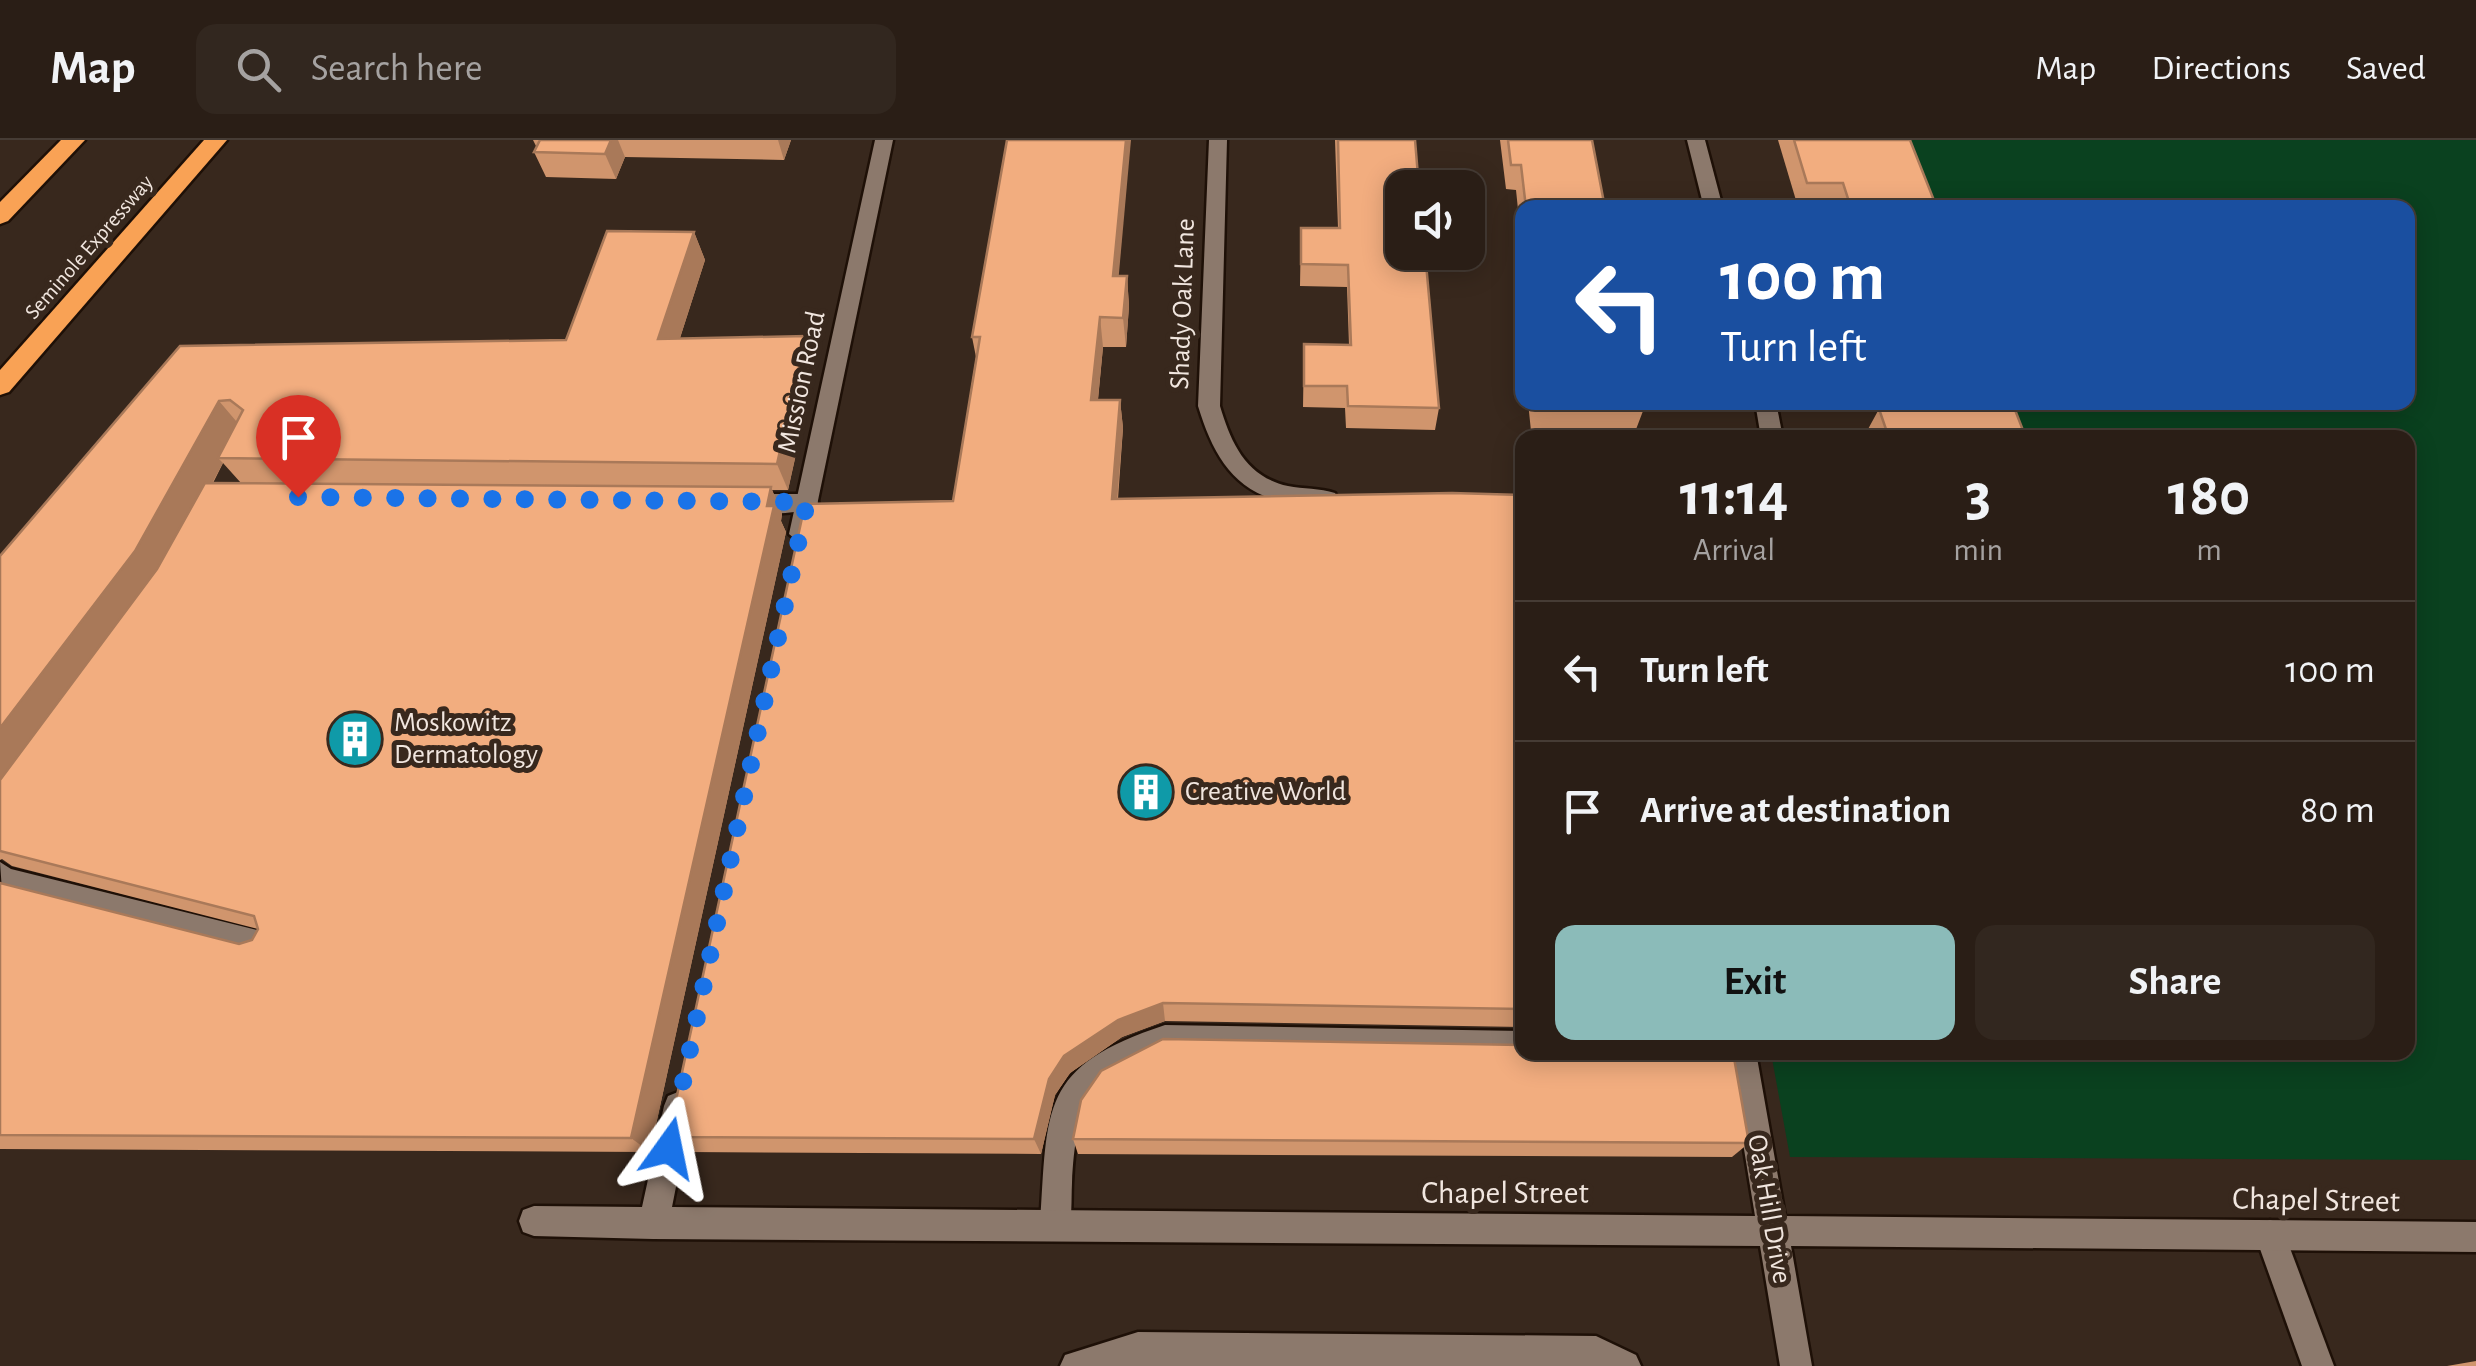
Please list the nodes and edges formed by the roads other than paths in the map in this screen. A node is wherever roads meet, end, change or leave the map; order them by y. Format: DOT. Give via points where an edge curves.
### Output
graph roads {
  1 [pos="74,140"];
  2 [pos="216,140"];
  3 [pos="884,140"];
  4 [pos="1218,140"];
  5 [pos="1696,140"];
  6 [pos="1712,200"];
  7 [pos="0,216"];
  8 [pos="0,386"];
  9 [pos="1343,499"];
  10 [pos="729,501"];
  11 [pos="807,502"];
  12 [pos="794,560"];
  13 [pos="0,874"];
  14 [pos="269,946"];
  15 [pos="1515,1044"];
  16 [pos="1743,1060"];
  17 [pos="682,1087"];
  18 [pos="534,1222"];
  19 [pos="653,1224"];
  20 [pos="1056,1226"];
  21 [pos="1772,1229"];
  22 [pos="2270,1235"];
  23 [pos="2476,1238"];
  24 [pos="1076,1366"];
  25 [pos="1625,1366"];
  26 [pos="1796,1366"];
  27 [pos="2318,1366"];
  1 -- 7 [label="highway"];
  2 -- 8 [label="highway, Seminole Expressway"];
  3 -- 11 [label="street, Mission Road"];
  4 -- 9 [label="street, Shady Oak Lane" via="1209,406 1219,446 1248,482 1303,498"];
  5 -- 6 [label="street"];
  10 -- 11 [label="street"];
  11 -- 12 [label="street, Mission Road"];
  13 -- 14 [label="street"];
  15 -- 20 [label="street" via="1165,1038 1128,1048 1089,1072 1064,1108"];
  16 -- 21 [label="street, Oak Hill Drive"];
  17 -- 19 [label="street"];
  18 -- 19 [label="street, Chapel Street"];
  19 -- 20 [label="street, Chapel Street"];
  20 -- 21 [label="street, Chapel Street"];
  21 -- 22 [label="street, Chapel Street"];
  21 -- 26 [label="street, Oak Hill Drive"];
  22 -- 23 [label="street, Chapel Street"];
  22 -- 27 [label="street"];
  24 -- 25 [label="street" via="1157,1348 1596,1352"];
}
